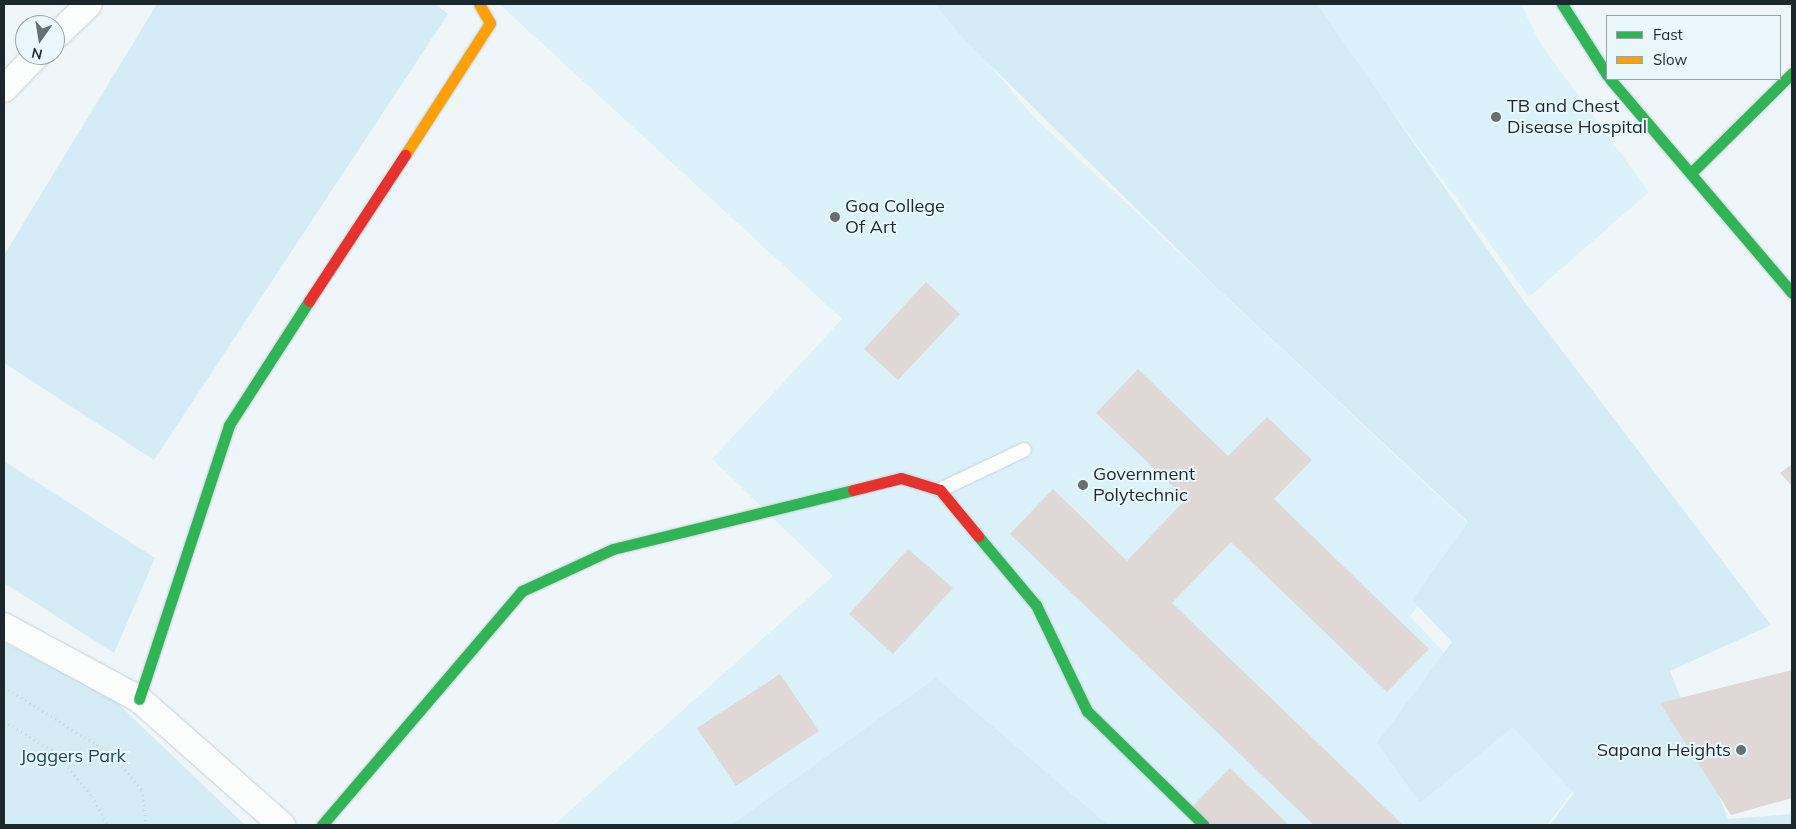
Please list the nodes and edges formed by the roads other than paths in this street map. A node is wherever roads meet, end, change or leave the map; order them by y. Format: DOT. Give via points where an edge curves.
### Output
graph roads {
  1 [pos="89,4"];
  2 [pos="479,4"];
  3 [pos="1562,4"];
  4 [pos="65,27"];
  5 [pos="28,65"];
  6 [pos="1606,73"];
  7 [pos="1792,73"];
  8 [pos="1611,80"];
  9 [pos="4,89"];
  10 [pos="1692,172"];
  11 [pos="1792,293"];
  12 [pos="1024,450"];
  13 [pos="940,490"];
  14 [pos="4,626"];
  15 [pos="139,699"];
  16 [pos="282,825"];
  17 [pos="322,825"];
  18 [pos="1204,825"];
  1 -- 4 [label="street"];
  2 -- 15 [label="street" via="490,23 229,425"];
  3 -- 6 [label="street"];
  5 -- 9 [label="street"];
  7 -- 10 [label="street"];
  8 -- 10 [label="street"];
  10 -- 11 [label="street"];
  12 -- 13 [label="lane"];
  13 -- 17 [label="street" via="901,478 613,549 522,591"];
  13 -- 18 [label="street" via="1036,605 1087,711"];
  14 -- 15 [label="street"];
  15 -- 16 [label="street"];
}
